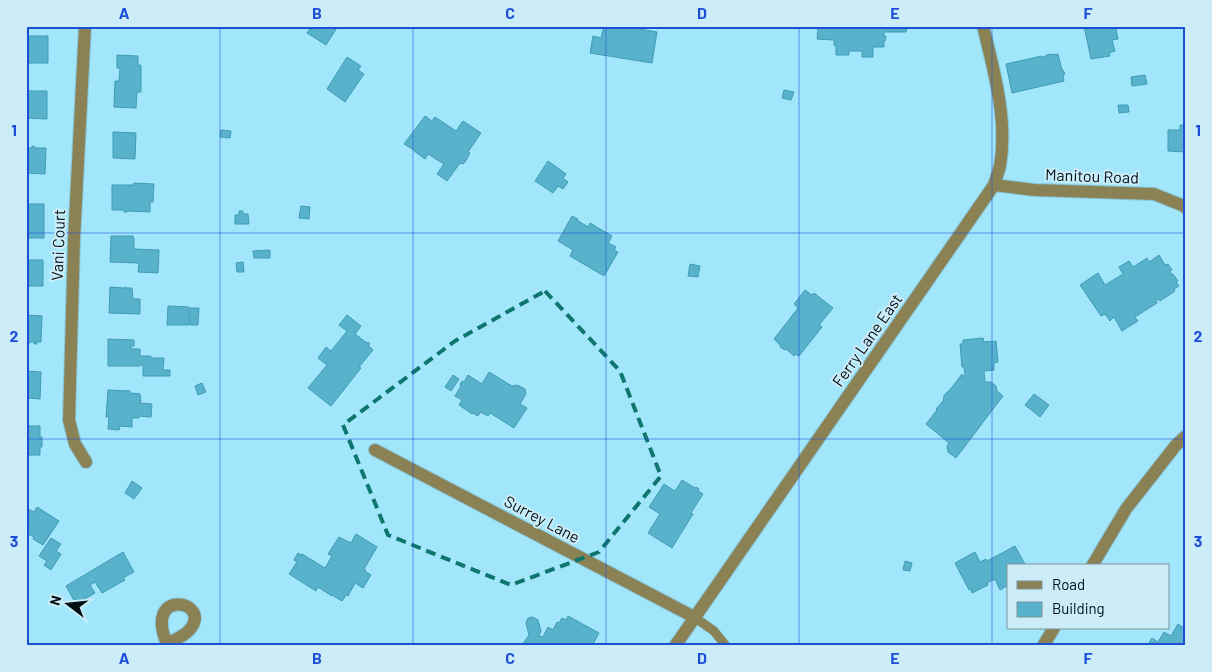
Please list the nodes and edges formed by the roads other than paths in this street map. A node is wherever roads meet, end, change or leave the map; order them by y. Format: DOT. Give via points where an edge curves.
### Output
graph roads {
  1 [pos="85,26"];
  2 [pos="983,26"];
  3 [pos="994,185"];
  4 [pos="1186,208"];
  5 [pos="1186,436"];
  6 [pos="375,450"];
  7 [pos="86,462"];
  8 [pos="1093,564"];
  9 [pos="694,617"];
  10 [pos="1053,630"];
  11 [pos="675,646"];
  12 [pos="726,646"];
  13 [pos="1043,646"];
  1 -- 7 [label="street, Vani Court" via="69,420 75,444"];
  2 -- 3 [label="street, Ferry Lane East" via="1001,120 1002,150"];
  3 -- 4 [label="street, Manitou Road" via="1035,190 1154,194"];
  3 -- 9 [label="street, Ferry Lane East"];
  5 -- 8 [label="street" via="1126,509"];
  6 -- 9 [label="street, Surrey Lane"];
  9 -- 11 [label="street, Ferry Lane East"];
  9 -- 12 [label="lane"];
  10 -- 13 [label="street"];
}
